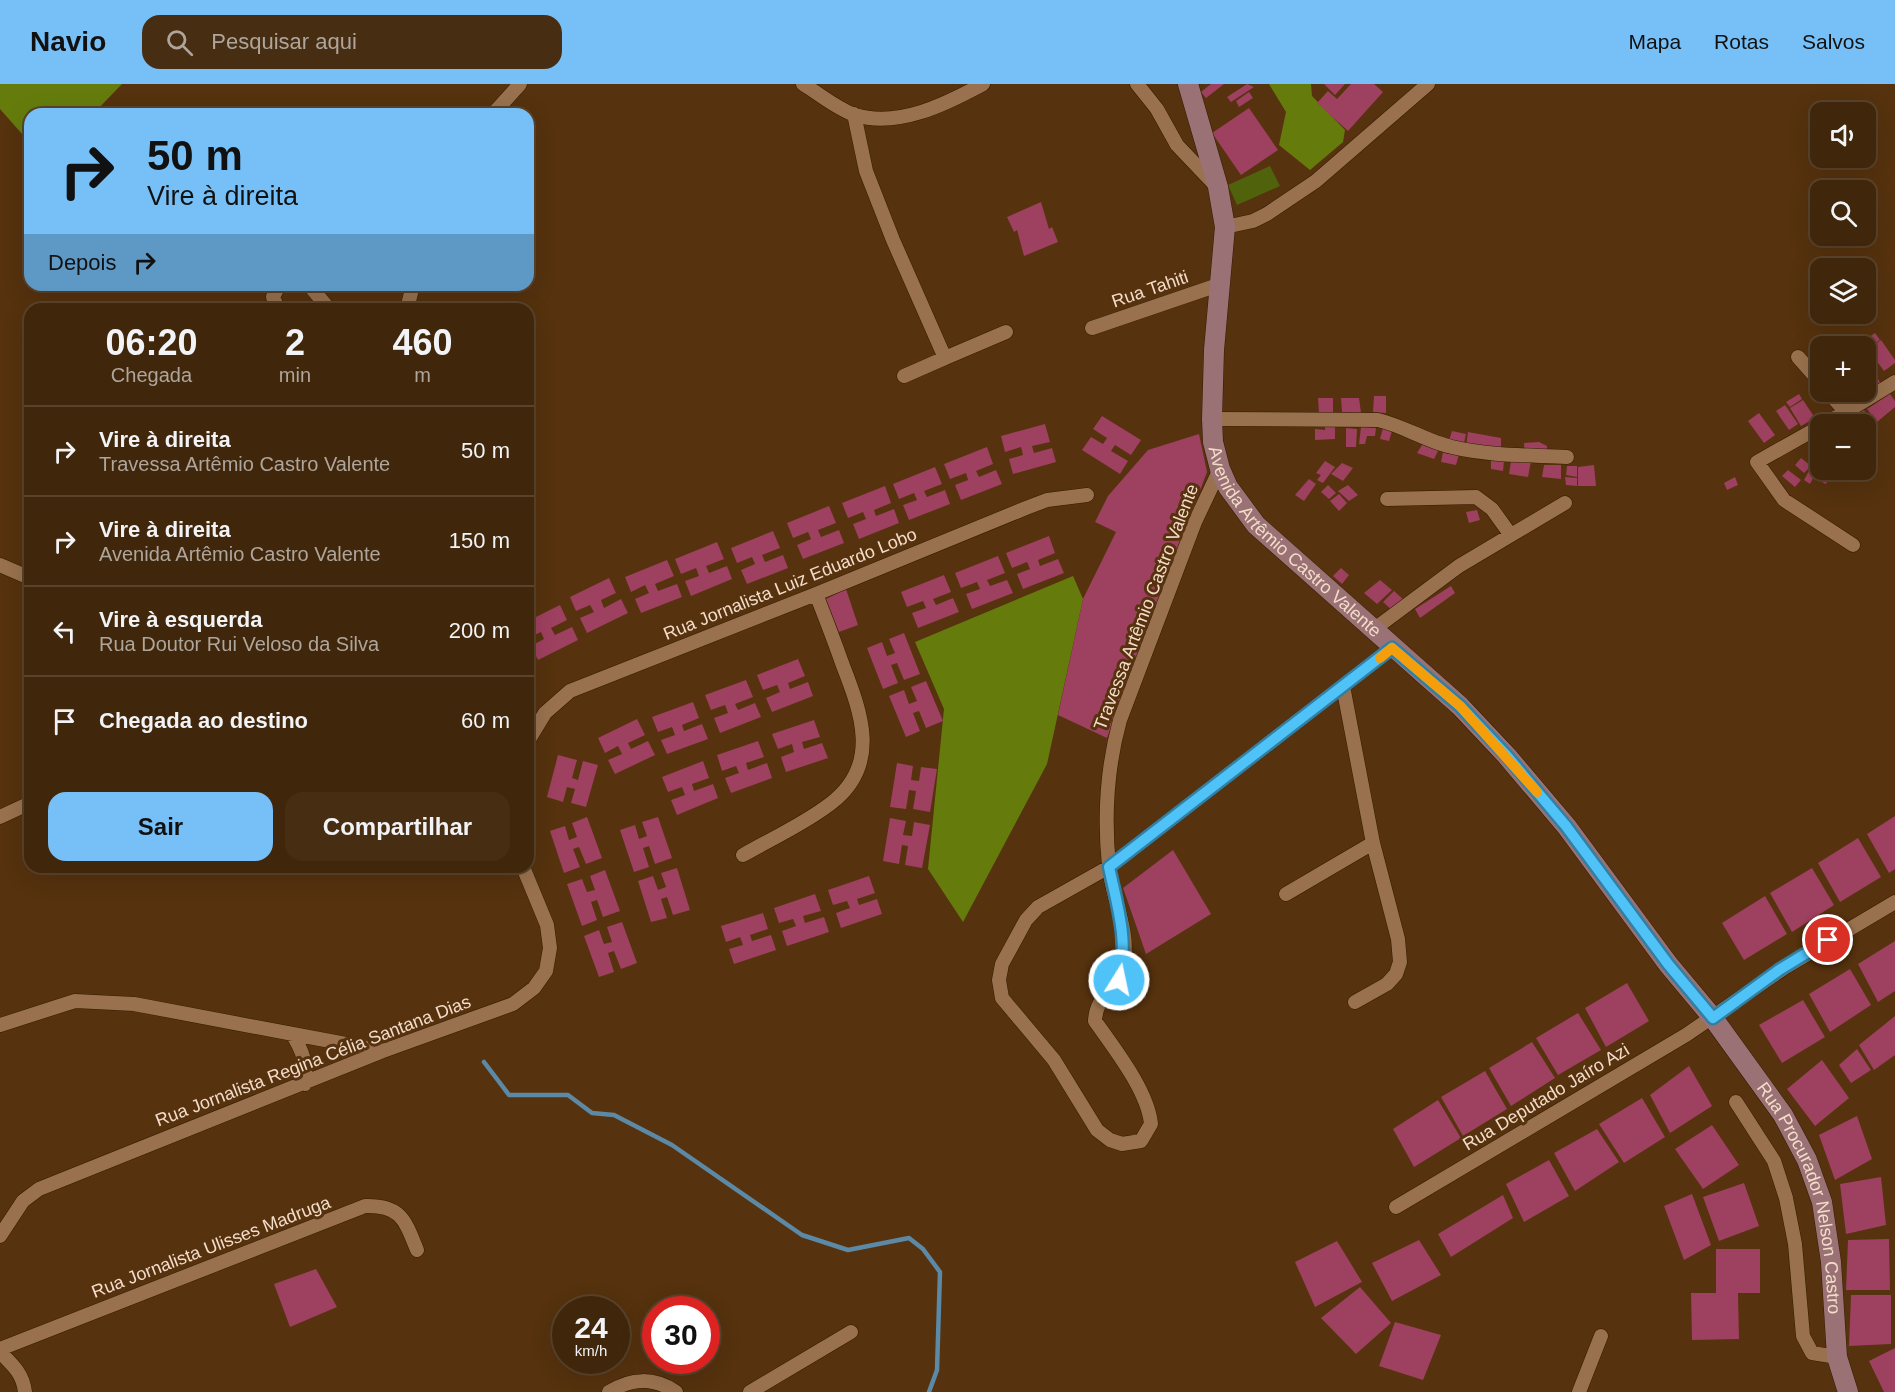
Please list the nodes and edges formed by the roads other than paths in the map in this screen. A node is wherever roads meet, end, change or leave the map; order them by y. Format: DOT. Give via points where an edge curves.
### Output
graph roads {
  1 [pos="520,84"];
  2 [pos="802,84"];
  3 [pos="983,84"];
  4 [pos="1137,84"];
  5 [pos="1188,84"];
  6 [pos="1428,84"];
  7 [pos="498,108"];
  8 [pos="854,114"];
  9 [pos="1218,188"];
  10 [pos="1225,227"];
  11 [pos="1221,284"];
  12 [pos="314,291"];
  13 [pos="324,303"];
  14 [pos="1092,328"];
  15 [pos="1006,332"];
  16 [pos="1798,357"];
  17 [pos="945,358"];
  18 [pos="1810,371"];
  19 [pos="904,376"];
  20 [pos="1895,382"];
  21 [pos="1837,402"];
  22 [pos="1846,412"];
  23 [pos="1842,414"];
  24 [pos="1212,419"];
  25 [pos="1810,432"];
  26 [pos="1567,458"];
  27 [pos="1220,469"];
  28 [pos="1087,495"];
  29 [pos="1387,499"];
  30 [pos="1565,503"];
  31 [pos="1510,534"];
  32 [pos="1852,544"];
  33 [pos="0,565"];
  34 [pos="24,575"];
  35 [pos="816,594"];
  36 [pos="1373,630"];
  37 [pos="1392,648"];
  38 [pos="1343,686"];
  39 [pos="534,731"];
  40 [pos="24,806"];
  41 [pos="0,817"];
  42 [pos="1373,843"];
  43 [pos="743,855"];
  44 [pos="1109,867"];
  45 [pos="526,873"];
  46 [pos="1286,894"];
  47 [pos="1895,902"];
  48 [pos="1355,1002"];
  49 [pos="1713,1018"];
  50 [pos="0,1025"];
  51 [pos="292,1034"];
  52 [pos="383,1051"];
  53 [pos="305,1084"];
  54 [pos="1736,1102"];
  55 [pos="1396,1207"];
  56 [pos="0,1236"];
  57 [pos="417,1250"];
  58 [pos="851,1332"];
  59 [pos="1601,1336"];
  60 [pos="0,1350"];
  61 [pos="1837,1357"];
  62 [pos="25,1392"];
  63 [pos="609,1392"];
  64 [pos="676,1392"];
  65 [pos="750,1392"];
  66 [pos="1579,1392"];
  67 [pos="1848,1392"];
  1 -- 7 [label="street"];
  2 -- 8 [label="street"];
  3 -- 8 [label="street" via="938,107 911,115"];
  4 -- 9 [label="street" via="1157,109 1177,145"];
  5 -- 9 [label="main road, Avenida Artêmio Castro Valente"];
  6 -- 10 [label="street" via="1316,181 1267,214"];
  8 -- 17 [label="street" via="866,171"];
  9 -- 10 [label="main road, Avenida Artêmio Castro Valente"];
  10 -- 11 [label="main road, Avenida Artêmio Castro Valente"];
  11 -- 14 [label="street, Rua Tahiti"];
  11 -- 24 [label="main road, Avenida Artêmio Castro Valente"];
  12 -- 13 [label="street"];
  15 -- 17 [label="street"];
  16 -- 18 [label="street"];
  17 -- 19 [label="street"];
  20 -- 22 [label="street"];
  21 -- 22 [label="street"];
  22 -- 23 [label="street"];
  24 -- 26 [label="street" via="1378,420 1398,424 1449,447"];
  24 -- 27 [label="main road, Avenida Artêmio Castro Valente"];
  25 -- 32 [label="street" via="1757,462 1784,500"];
  27 -- 36 [label="main road, Avenida Artêmio Castro Valente" via="1237,501 1256,525"];
  27 -- 44 [label="street, Travessa Artêmio Castro Valente" via="1195,522 1120,720 1108,774"];
  28 -- 35 [label="street, Rua Jornalista Luiz Eduardo Lobo" via="1047,500"];
  29 -- 31 [label="street" via="1476,497 1492,509"];
  30 -- 31 [label="street"];
  31 -- 36 [label="street" via="1459,566"];
  33 -- 34 [label="street"];
  35 -- 39 [label="street, Rua Jornalista Luiz Eduardo Lobo" via="570,691 545,713"];
  35 -- 43 [label="street" via="861,712 863,748 859,767 848,788 830,804"];
  36 -- 37 [label="main road, Avenida Artêmio Castro Valente"];
  37 -- 38 [label="street, Travessa Artêmio Castro Valente"];
  37 -- 49 [label="main road, Avenida Artêmio Castro Valente" via="1460,706 1507,756 1566,826"];
  38 -- 42 [label="street"];
  38 -- 44 [label="street, Travessa Artêmio Castro Valente"];
  40 -- 41 [label="street"];
  42 -- 46 [label="street"];
  42 -- 48 [label="street" via="1398,939 1400,962 1387,984"];
  44 -- 44 [label="street, Travessa Artêmio Castro Valente" via="1124,937 1124,961 1119,980 1099,1001 1095,1021 1130,1074 1150,1118 1148,1132 1141,1142 1130,1145 1110,1140 1097,1130 1054,1060 1002,998 999,980 1002,964 1026,920 1038,907"];
  45 -- 52 [label="street, Rua Jornalista Regina Célia Santana Dias" via="547,925 550,948 546,971 534,988 513,1004"];
  47 -- 49 [label="street, Rua Deputado Jaíro Azi" via="1779,970"];
  49 -- 55 [label="street, Rua Deputado Jaíro Azi"];
  49 -- 61 [label="main road, Rua Procurador Nelson Castro" via="1783,1114 1807,1160 1822,1202 1831,1262"];
  50 -- 51 [label="street" via="75,1001 101,1001"];
  51 -- 52 [label="street"];
  51 -- 53 [label="street" via="302,1049"];
  52 -- 53 [label="street, Rua Jornalista Regina Célia Santana Dias"];
  53 -- 56 [label="street, Rua Jornalista Regina Célia Santana Dias" via="39,1189 23,1202"];
  54 -- 61 [label="street" via="1774,1161 1786,1198 1795,1244 1803,1336 1812,1353"];
  57 -- 60 [label="street, Rua Jornalista Ulisses Madruga" via="406,1222 394,1210 383,1205 365,1206"];
  58 -- 65 [label="street"];
  59 -- 66 [label="street"];
  60 -- 62 [label="street" via="24,1380"];
  61 -- 67 [label="main road, Rua Procurador Nelson Castro"];
  63 -- 64 [label="street" via="635,1380 649,1380"];
}
